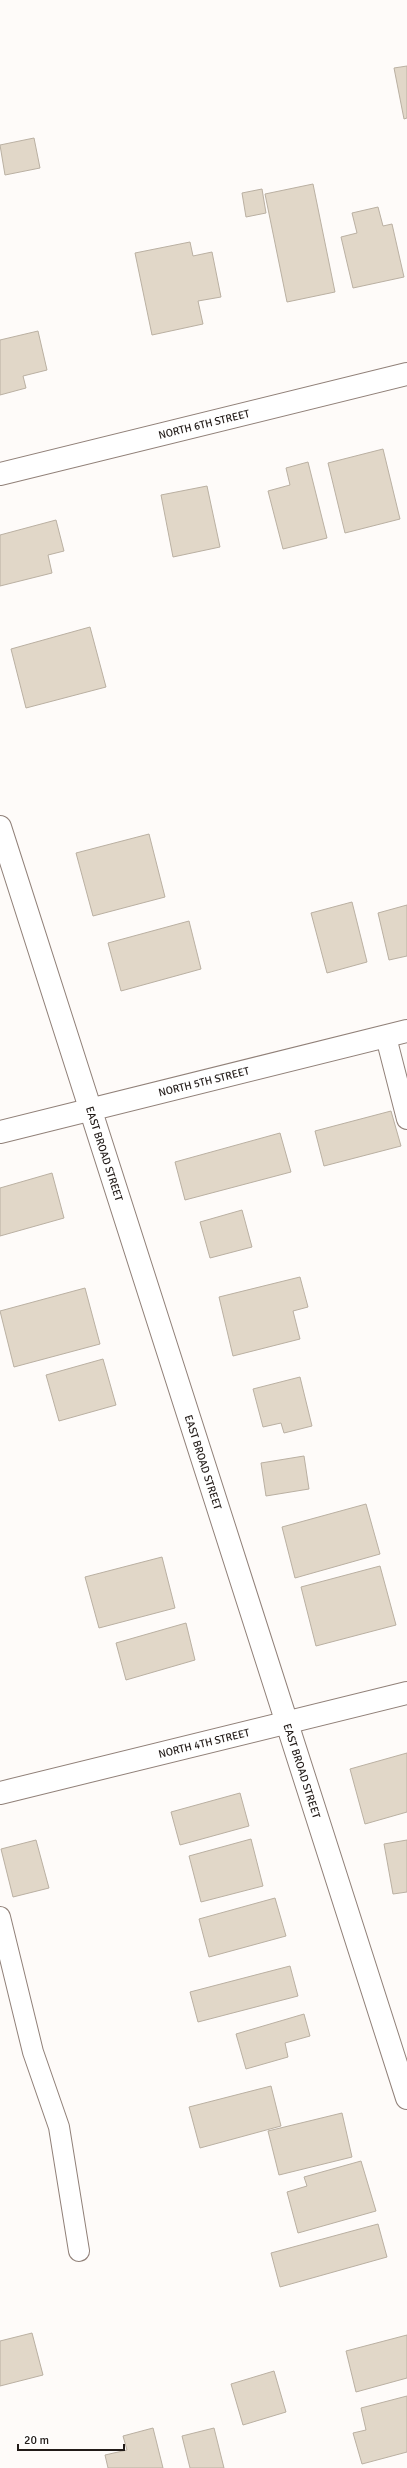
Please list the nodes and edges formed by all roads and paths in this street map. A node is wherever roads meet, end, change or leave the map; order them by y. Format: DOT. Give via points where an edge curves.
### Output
graph roads {
  1 [pos="407,374"];
  2 [pos="0,474"];
  3 [pos="0,827"];
  4 [pos="407,1031"];
  5 [pos="386,1036"];
  6 [pos="90,1109"];
  7 [pos="407,1119"];
  8 [pos="0,1132"];
  9 [pos="407,1693"];
  10 [pos="285,1723"];
  11 [pos="0,1793"];
  12 [pos="0,1917"];
  13 [pos="407,2098"];
  14 [pos="79,2251"];
  1 -- 2 [label="main road, NORTH 6TH STREET"];
  3 -- 6 [label="main road, EAST BROAD STREET"];
  4 -- 5 [label="main road, NORTH 5TH STREET"];
  5 -- 6 [label="main road, NORTH 5TH STREET"];
  5 -- 7 [label="lane"];
  6 -- 8 [label="main road, NORTH 5TH STREET"];
  6 -- 10 [label="main road, EAST BROAD STREET"];
  9 -- 10 [label="main road, NORTH 4TH STREET"];
  10 -- 11 [label="main road, NORTH 4TH STREET"];
  10 -- 13 [label="main road, EAST BROAD STREET"];
  12 -- 14 [label="lane" via="33,2052 59,2127"];
}
